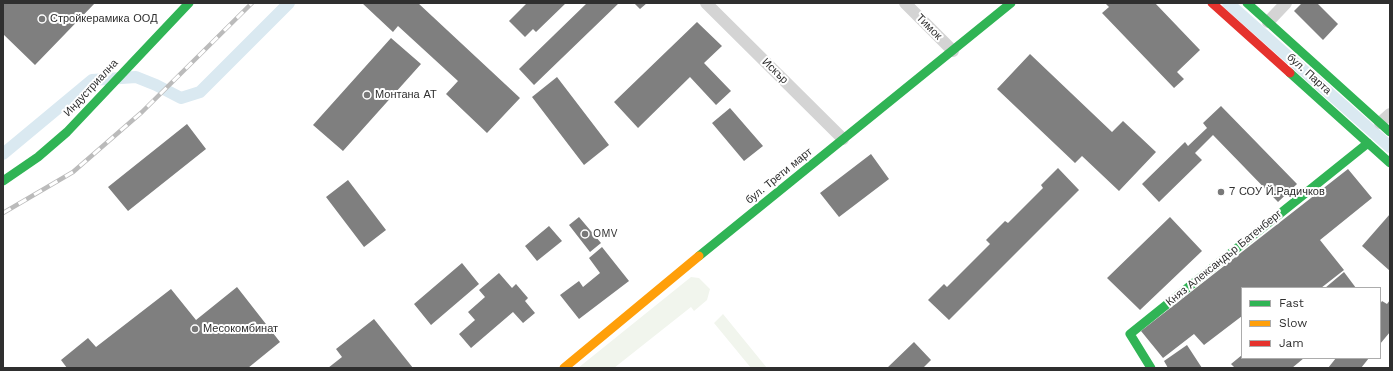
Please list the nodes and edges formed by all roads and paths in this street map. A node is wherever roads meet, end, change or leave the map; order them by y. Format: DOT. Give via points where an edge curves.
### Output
graph roads {
  1 [pos="189,3"];
  2 [pos="706,3"];
  3 [pos="905,3"];
  4 [pos="1011,3"];
  5 [pos="1212,3"];
  6 [pos="1247,3"];
  7 [pos="1286,3"];
  8 [pos="1268,22"];
  9 [pos="953,51"];
  10 [pos="1390,114"];
  11 [pos="1380,123"];
  12 [pos="1390,132"];
  13 [pos="843,139"];
  14 [pos="1368,143"];
  15 [pos="1390,163"];
  16 [pos="3,181"];
  17 [pos="564,368"];
  18 [pos="1151,368"];
  1 -- 16 [label="main road, Индустриална" via="52,146"];
  2 -- 13 [label="street, Искър"];
  3 -- 9 [label="street, Тимок"];
  4 -- 9 [label="main road, бул. Трети март"];
  5 -- 14 [label="main road, бул. Парта"];
  6 -- 8 [label="main road, бул. Парта"];
  7 -- 8 [label="street"];
  8 -- 11 [label="main road, бул. Парта"];
  9 -- 13 [label="main road, бул. Трети март"];
  10 -- 11 [label="street"];
  11 -- 12 [label="main road, бул. Парта"];
  13 -- 17 [label="main road, бул. Трети март"];
  14 -- 15 [label="main road, бул. Парта"];
  14 -- 18 [label="main road, Княз Александър Батенберг" via="1130,334"];
}
